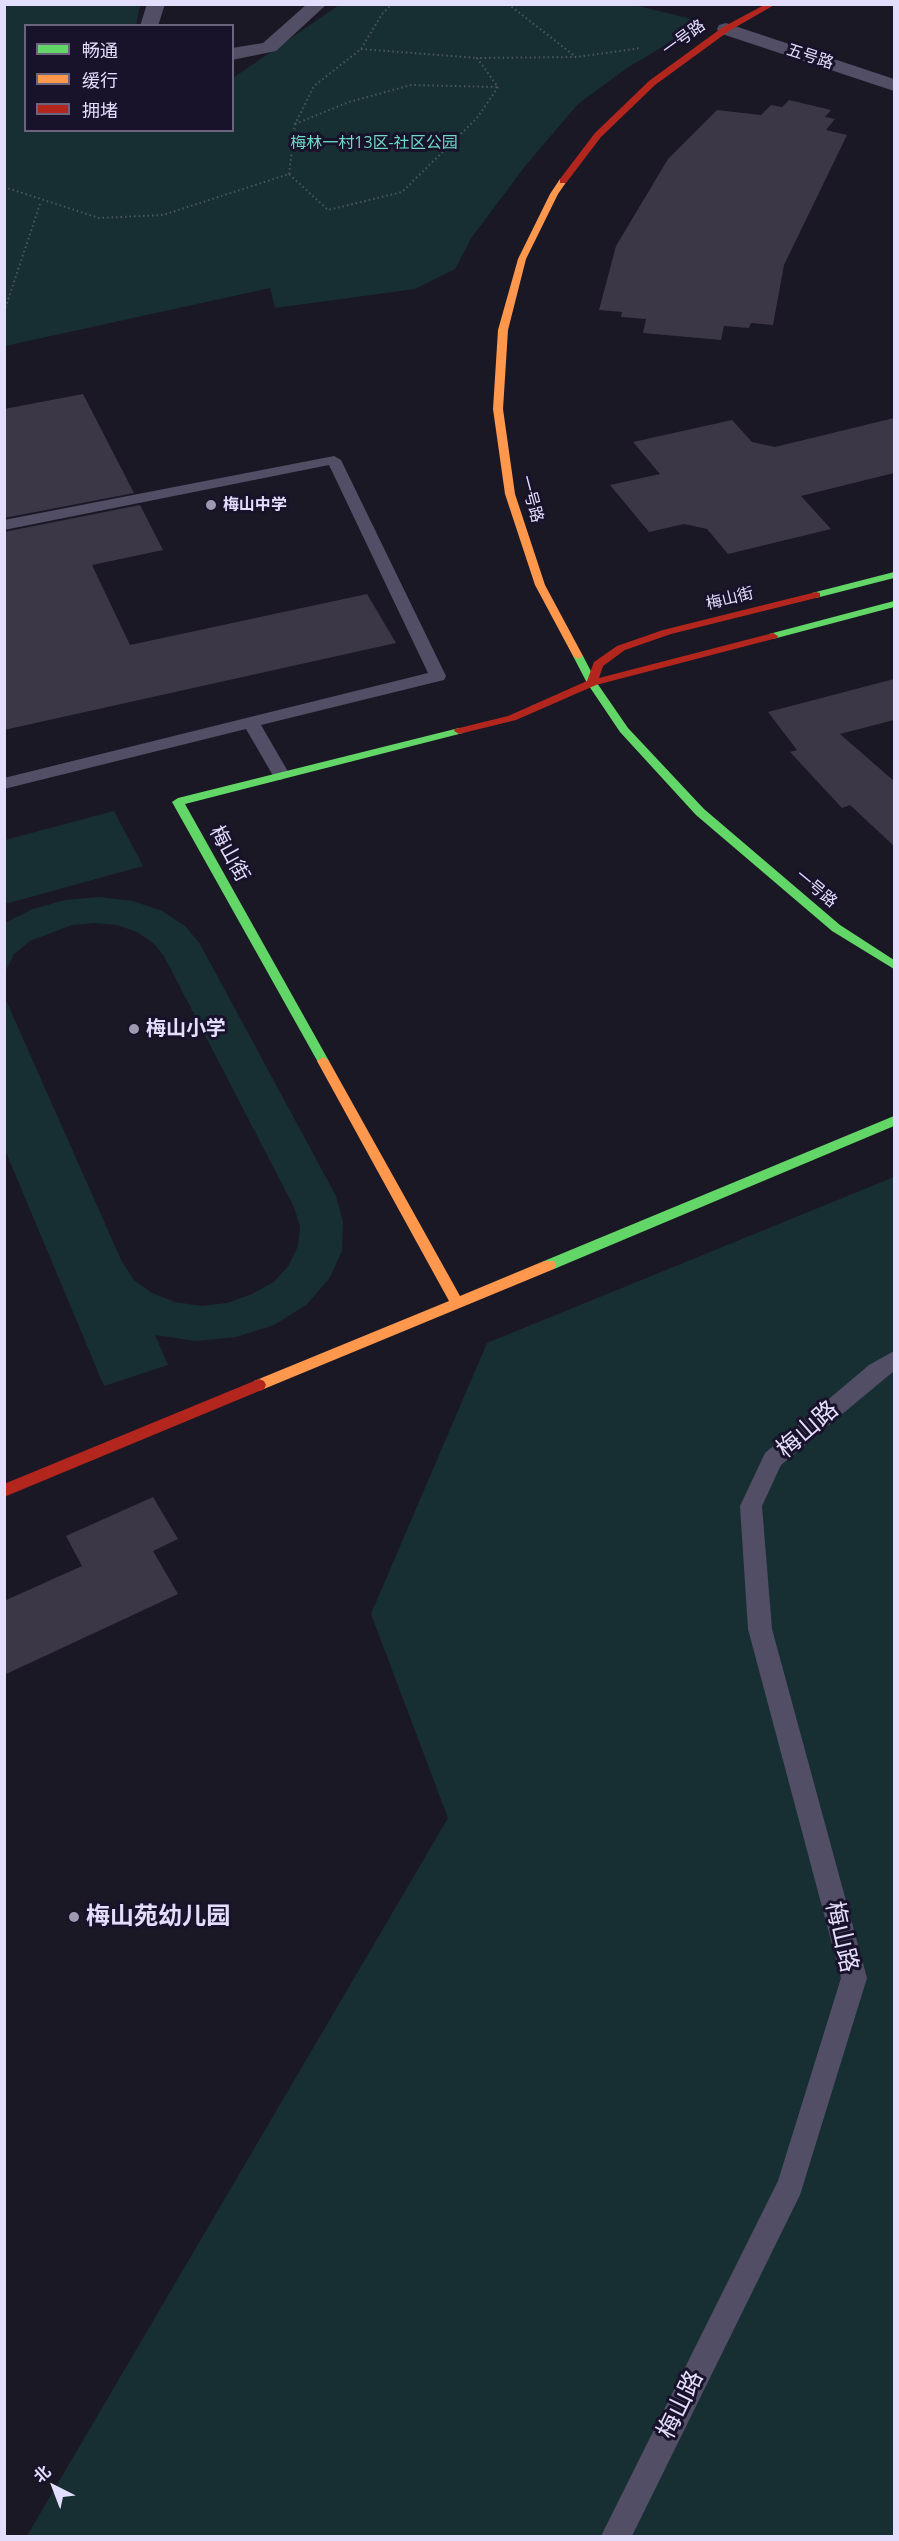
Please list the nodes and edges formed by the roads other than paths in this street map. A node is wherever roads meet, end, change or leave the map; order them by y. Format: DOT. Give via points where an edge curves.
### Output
graph roads {
  1 [pos="156,4"];
  2 [pos="318,4"];
  3 [pos="772,4"];
  4 [pos="150,24"];
  5 [pos="726,29"];
  6 [pos="234,54"];
  7 [pos="894,85"];
  8 [pos="4,525"];
  9 [pos="894,575"];
  10 [pos="894,604"];
  11 [pos="592,683"];
  12 [pos="251,723"];
  13 [pos="281,776"];
  14 [pos="4,784"];
  15 [pos="894,965"];
  16 [pos="894,1121"];
  17 [pos="457,1303"];
  18 [pos="894,1360"];
  19 [pos="4,1491"];
  20 [pos="616,2536"];
  1 -- 4 [label="street"];
  2 -- 6 [label="street" via="269,47"];
  3 -- 5 [label="street, 一号路"];
  5 -- 7 [label="street, 五号路"];
  5 -- 11 [label="street, 一号路" via="652,83 598,135 554,194 522,259 502,330 498,409 510,494 540,585"];
  8 -- 12 [label="lane" via="334,460 438,676"];
  9 -- 11 [label="street, 梅山街" via="667,632 621,648 598,664"];
  10 -- 11 [label="street, 梅山街"];
  11 -- 13 [label="street, 梅山街" via="512,718"];
  11 -- 15 [label="street, 一号路" via="624,730 700,812 836,928"];
  12 -- 13 [label="lane"];
  12 -- 14 [label="lane"];
  13 -- 17 [label="street, 梅山街" via="178,802"];
  16 -- 17 [label="street"];
  17 -- 19 [label="street"];
  18 -- 20 [label="lane, 梅山路" via="773,1459 751,1506 760,1629 854,1978 790,2185"];
}
